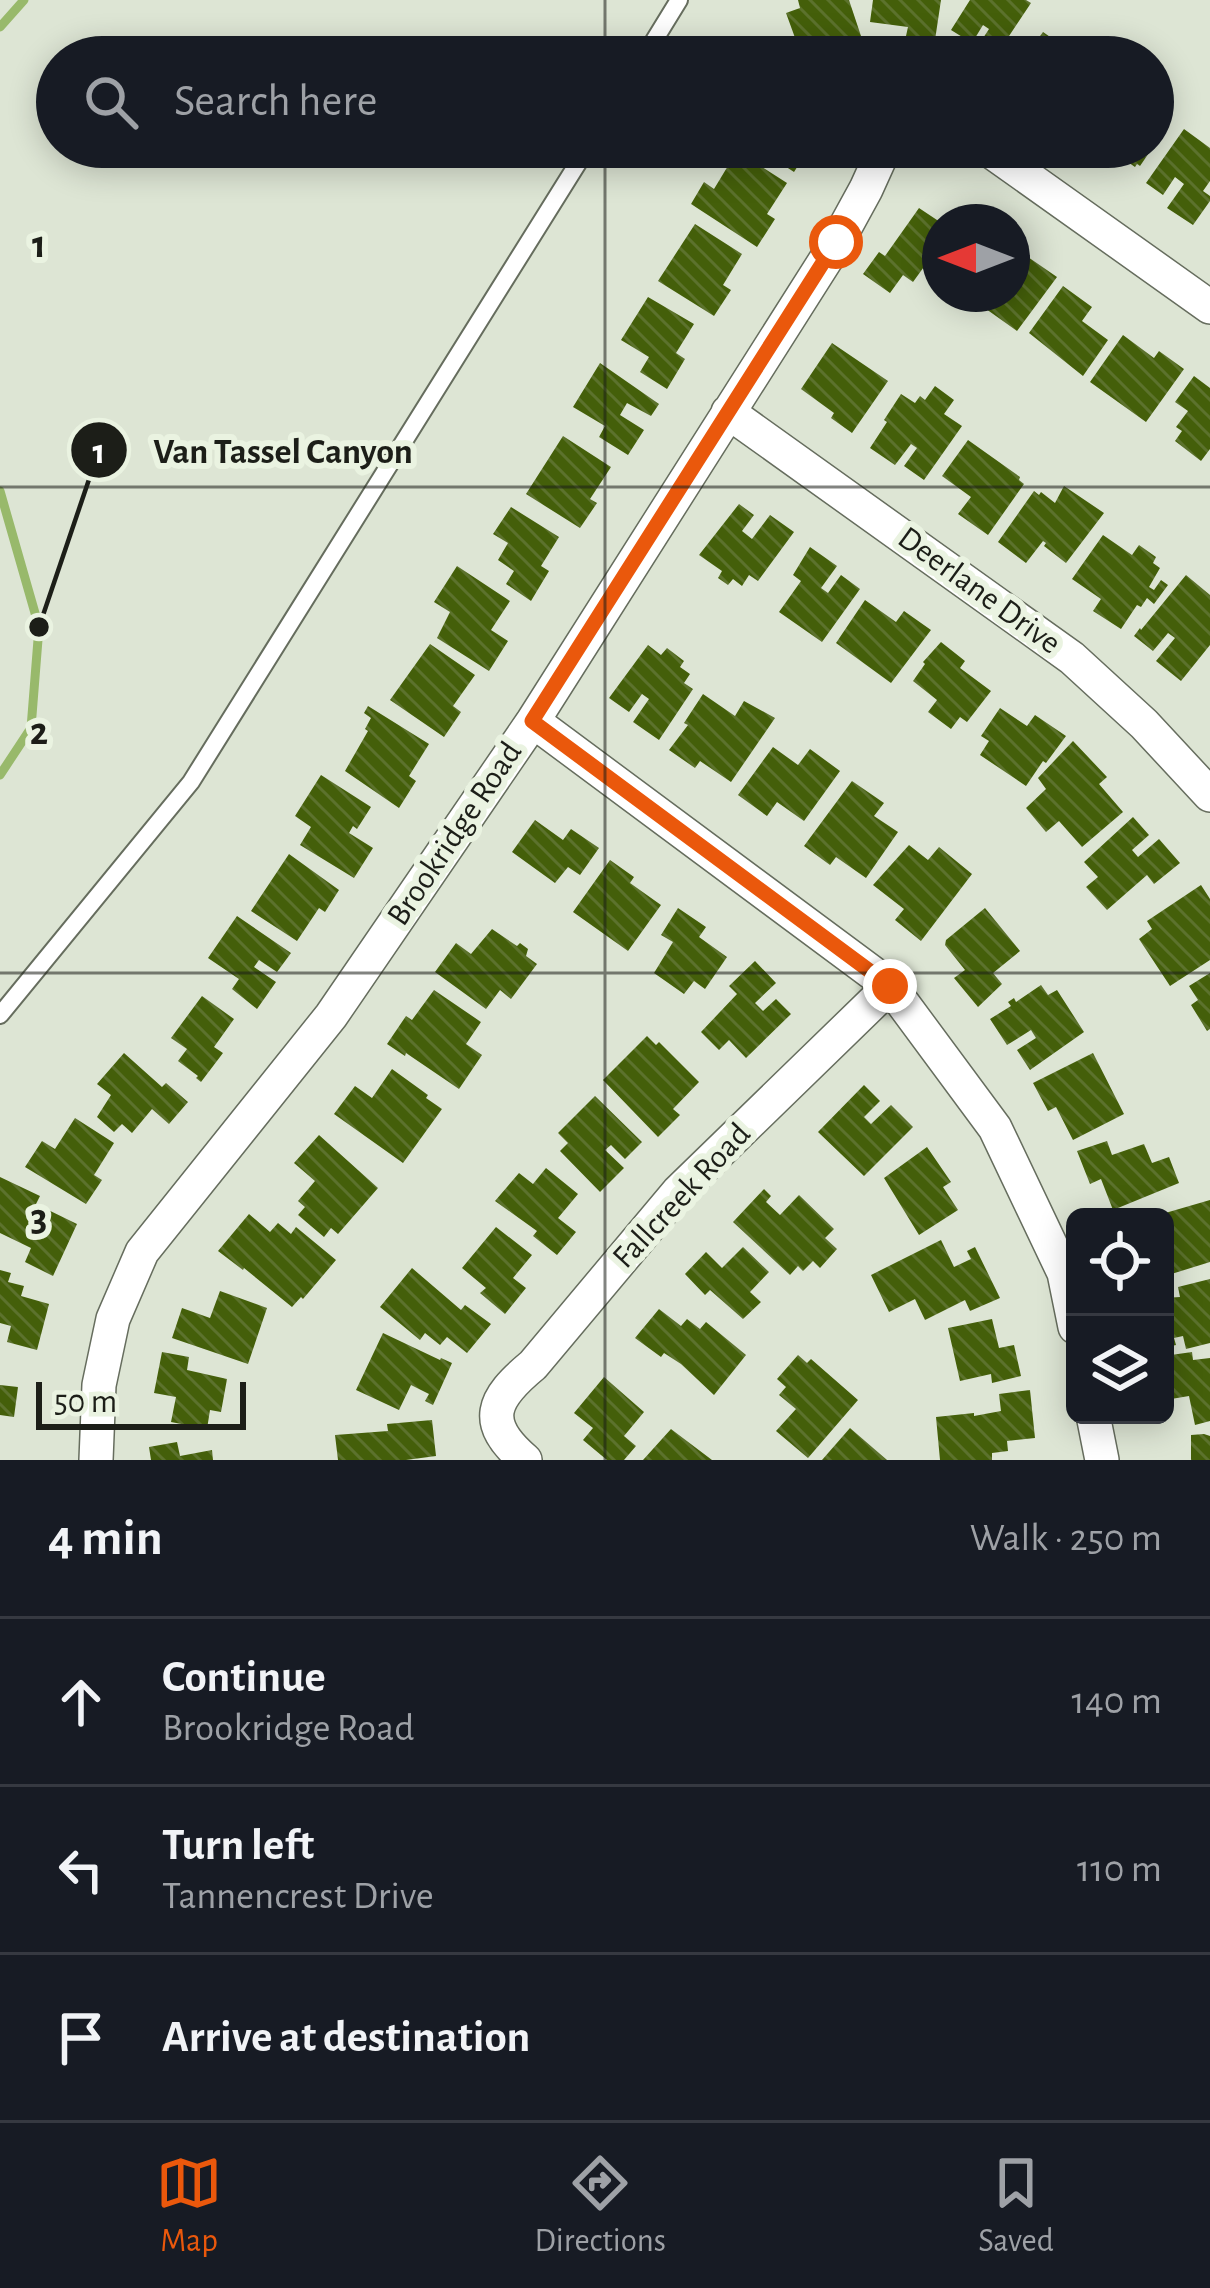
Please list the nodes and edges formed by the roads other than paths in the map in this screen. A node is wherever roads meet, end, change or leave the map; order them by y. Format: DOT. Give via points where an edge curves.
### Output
graph roads {
  1 [pos="680,0"];
  2 [pos="657,36"];
  3 [pos="574,168"];
  4 [pos="876,168"];
  5 [pos="1015,168"];
  6 [pos="1210,307"];
  7 [pos="728,412"];
  8 [pos="532,721"];
  9 [pos="1210,795"];
  10 [pos="890,986"];
  11 [pos="0,1015"];
  12 [pos="1073,1316"];
  13 [pos="1095,1424"];
  14 [pos="96,1460"];
  15 [pos="526,1460"];
  16 [pos="1102,1460"];
  1 -- 2 [label="lane"];
  3 -- 11 [label="lane" via="191,782"];
  4 -- 7 [label="street, Brookridge Road"];
  5 -- 6 [label="street"];
  7 -- 8 [label="street, Brookridge Road"];
  7 -- 9 [label="street, Deerlane Drive" via="1072,658"];
  8 -- 10 [label="street"];
  8 -- 14 [label="street, Brookridge Road" via="331,1016 142,1252 113,1319"];
  10 -- 12 [label="street" via="995,1128 1064,1273"];
  10 -- 15 [label="street, Fallcreek Road" via="678,1192 509,1385 496,1422"];
  13 -- 16 [label="street"];
}
